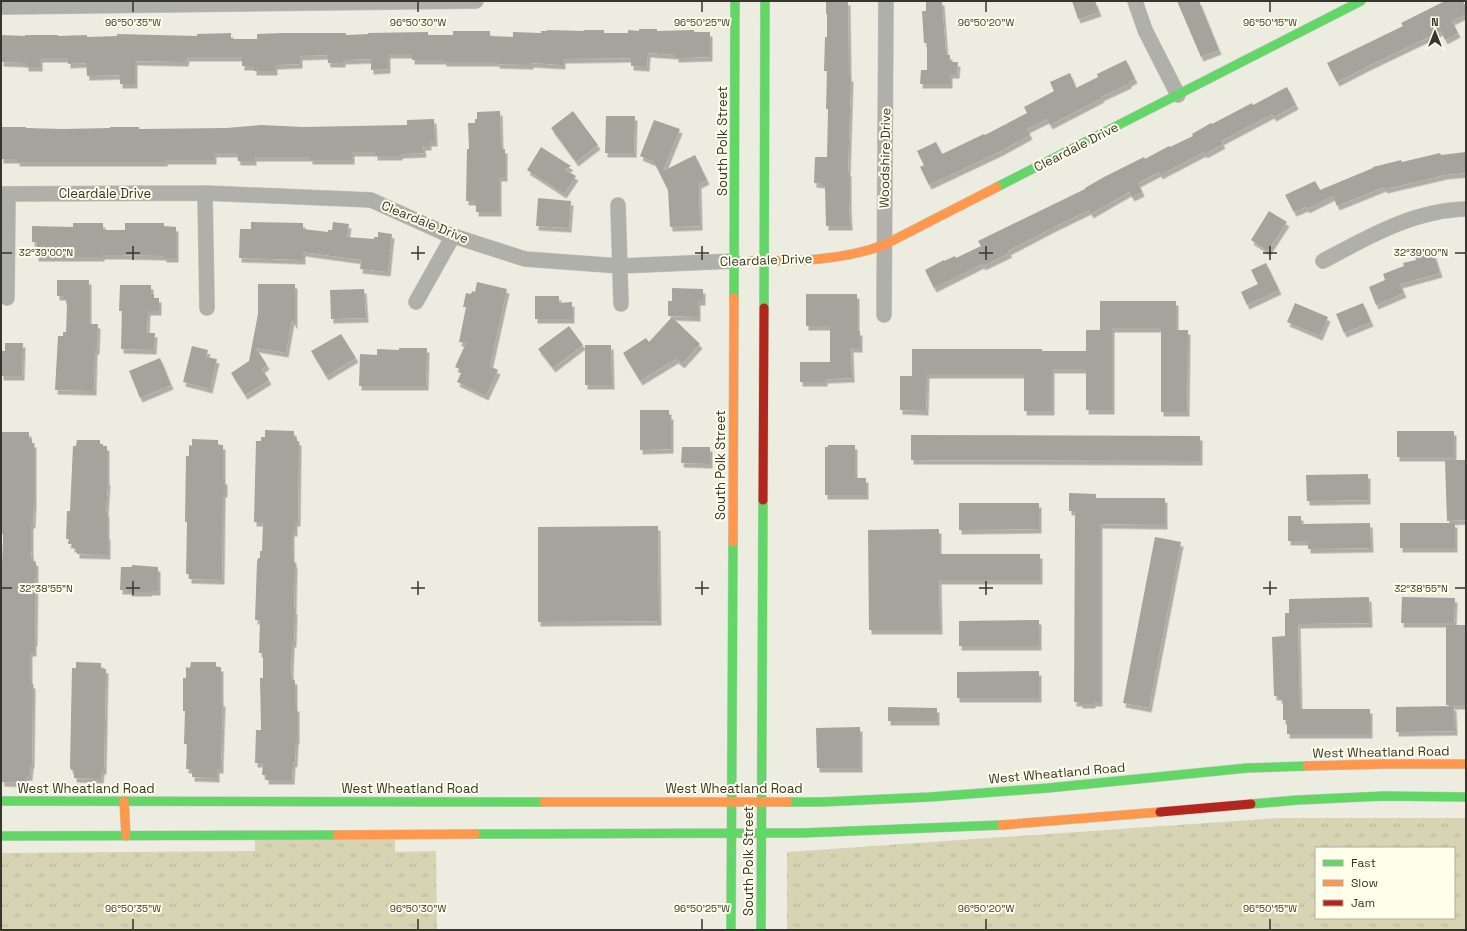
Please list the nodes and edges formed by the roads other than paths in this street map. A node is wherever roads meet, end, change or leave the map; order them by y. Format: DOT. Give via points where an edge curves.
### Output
graph roads {
  1 [pos="476,1"];
  2 [pos="736,1"];
  3 [pos="765,1"];
  4 [pos="886,1"];
  5 [pos="1135,1"];
  6 [pos="1361,1"];
  7 [pos="1,7"];
  8 [pos="1178,95"];
  9 [pos="205,193"];
  10 [pos="4,194"];
  11 [pos="618,205"];
  12 [pos="1466,209"];
  13 [pos="453,236"];
  14 [pos="884,245"];
  15 [pos="734,261"];
  16 [pos="764,261"];
  17 [pos="1323,261"];
  18 [pos="620,266"];
  19 [pos="7,298"];
  20 [pos="416,302"];
  21 [pos="621,304"];
  22 [pos="207,308"];
  23 [pos="884,315"];
  24 [pos="1466,764"];
  25 [pos="1466,797"];
  26 [pos="1,801"];
  27 [pos="124,801"];
  28 [pos="732,801"];
  29 [pos="761,802"];
  30 [pos="761,833"];
  31 [pos="732,834"];
  32 [pos="1,836"];
  33 [pos="126,836"];
  34 [pos="732,930"];
  35 [pos="761,930"];
  1 -- 7 [label="street"];
  2 -- 15 [label="main road, South Polk Street"];
  3 -- 16 [label="main road, South Polk Street"];
  4 -- 14 [label="street, Woodshire Drive"];
  5 -- 8 [label="street" via="1145,30"];
  6 -- 8 [label="main road, Cleardale Drive"];
  8 -- 14 [label="main road, Cleardale Drive"];
  9 -- 10 [label="street, Cleardale Drive"];
  9 -- 13 [label="street, Cleardale Drive" via="371,200"];
  9 -- 22 [label="street"];
  10 -- 19 [label="street"];
  11 -- 18 [label="street"];
  12 -- 17 [label="street" via="1444,210 1384,229"];
  13 -- 18 [label="street, Cleardale Drive" via="525,259"];
  13 -- 20 [label="street"];
  14 -- 16 [label="main road, Cleardale Drive" via="869,252 838,258"];
  14 -- 23 [label="street, Woodshire Drive"];
  15 -- 16 [label="main road, Cleardale Drive"];
  15 -- 18 [label="street, Cleardale Drive"];
  15 -- 28 [label="main road, South Polk Street" via="737,486"];
  16 -- 29 [label="main road, South Polk Street" via="759,485"];
  18 -- 21 [label="street"];
  24 -- 29 [label="main road, West Wheatland Road" via="1384,768 1247,768 1048,791 881,800"];
  25 -- 30 [label="main road" via="1384,792 1049,818 954,828"];
  26 -- 27 [label="main road, West Wheatland Road"];
  27 -- 28 [label="main road, West Wheatland Road" via="336,804"];
  27 -- 33 [label="main road"];
  28 -- 29 [label="main road, West Wheatland Road"];
  28 -- 31 [label="main road, South Polk Street"];
  29 -- 30 [label="main road, South Polk Street"];
  30 -- 31 [label="main road"];
  30 -- 35 [label="main road, South Polk Street"];
  31 -- 33 [label="main road" via="336,832"];
  31 -- 34 [label="main road, South Polk Street"];
  32 -- 33 [label="main road"];
}
